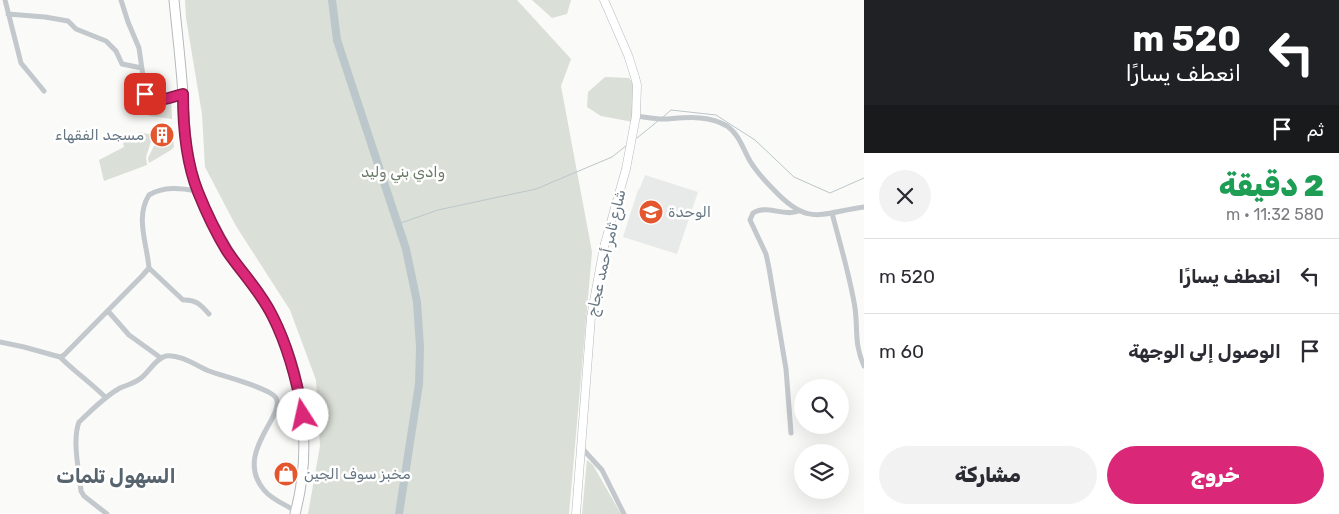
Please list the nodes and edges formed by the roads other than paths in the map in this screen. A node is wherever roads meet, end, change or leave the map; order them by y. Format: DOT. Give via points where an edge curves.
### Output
graph roads {
  1 [pos="5,0"];
  2 [pos="121,0"];
  3 [pos="174,0"];
  4 [pos="604,0"];
  5 [pos="8,14"];
  6 [pos="142,68"];
  7 [pos="44,92"];
  8 [pos="183,94"];
  9 [pos="636,116"];
  10 [pos="198,191"];
  11 [pos="864,207"];
  12 [pos="799,211"];
  13 [pos="832,213"];
  14 [pos="149,268"];
  15 [pos="108,311"];
  16 [pos="209,314"];
  17 [pos="0,342"];
  18 [pos="60,357"];
  19 [pos="161,358"];
  20 [pos="864,366"];
  21 [pos="106,397"];
  22 [pos="791,433"];
  23 [pos="580,445"];
  24 [pos="295,513"];
  25 [pos="107,514"];
  26 [pos="576,514"];
  27 [pos="624,514"];
  1 -- 5 [label="street"];
  2 -- 6 [label="street" via="139,48"];
  3 -- 8 [label="highway"];
  4 -- 9 [label="main road, شارع ثامر أحمد عجاج" via="635,77"];
  5 -- 6 [label="street" via="68,21 76,29 106,42 116,51 122,64"];
  5 -- 7 [label="street" via="21,63"];
  6 -- 8 [label="street" via="145,94 149,99 154,101"];
  8 -- 10 [label="highway" via="186,143"];
  9 -- 12 [label="street" via="661,119 696,117 727,126 737,136 754,168 784,201"];
  9 -- 23 [label="main road, شارع ثامر أحمد عجاج" via="626,169 596,284"];
  10 -- 14 [label="street" via="167,189 147,197 143,239"];
  10 -- 24 [label="highway" via="227,251 273,316 294,373 303,415 304,451"];
  11 -- 13 [label="street"];
  12 -- 13 [label="street" via="814,215"];
  12 -- 22 [label="street" via="787,214 761,210 753,213 750,220 769,268 786,369"];
  13 -- 20 [label="street" via="850,281 856,342"];
  14 -- 15 [label="street"];
  14 -- 16 [label="street" via="183,300 198,302"];
  15 -- 18 [label="street"];
  15 -- 19 [label="street" via="129,335"];
  17 -- 18 [label="street"];
  18 -- 21 [label="street"];
  19 -- 21 [label="street" via="139,380"];
  19 -- 24 [label="street" via="178,358 246,383 276,398 277,407 256,448 255,468 264,490"];
  21 -- 25 [label="street" via="79,422 76,440 81,491"];
  23 -- 26 [label="main road, شارع ثامر أحمد عجاج"];
  23 -- 27 [label="street" via="602,470"];
}
